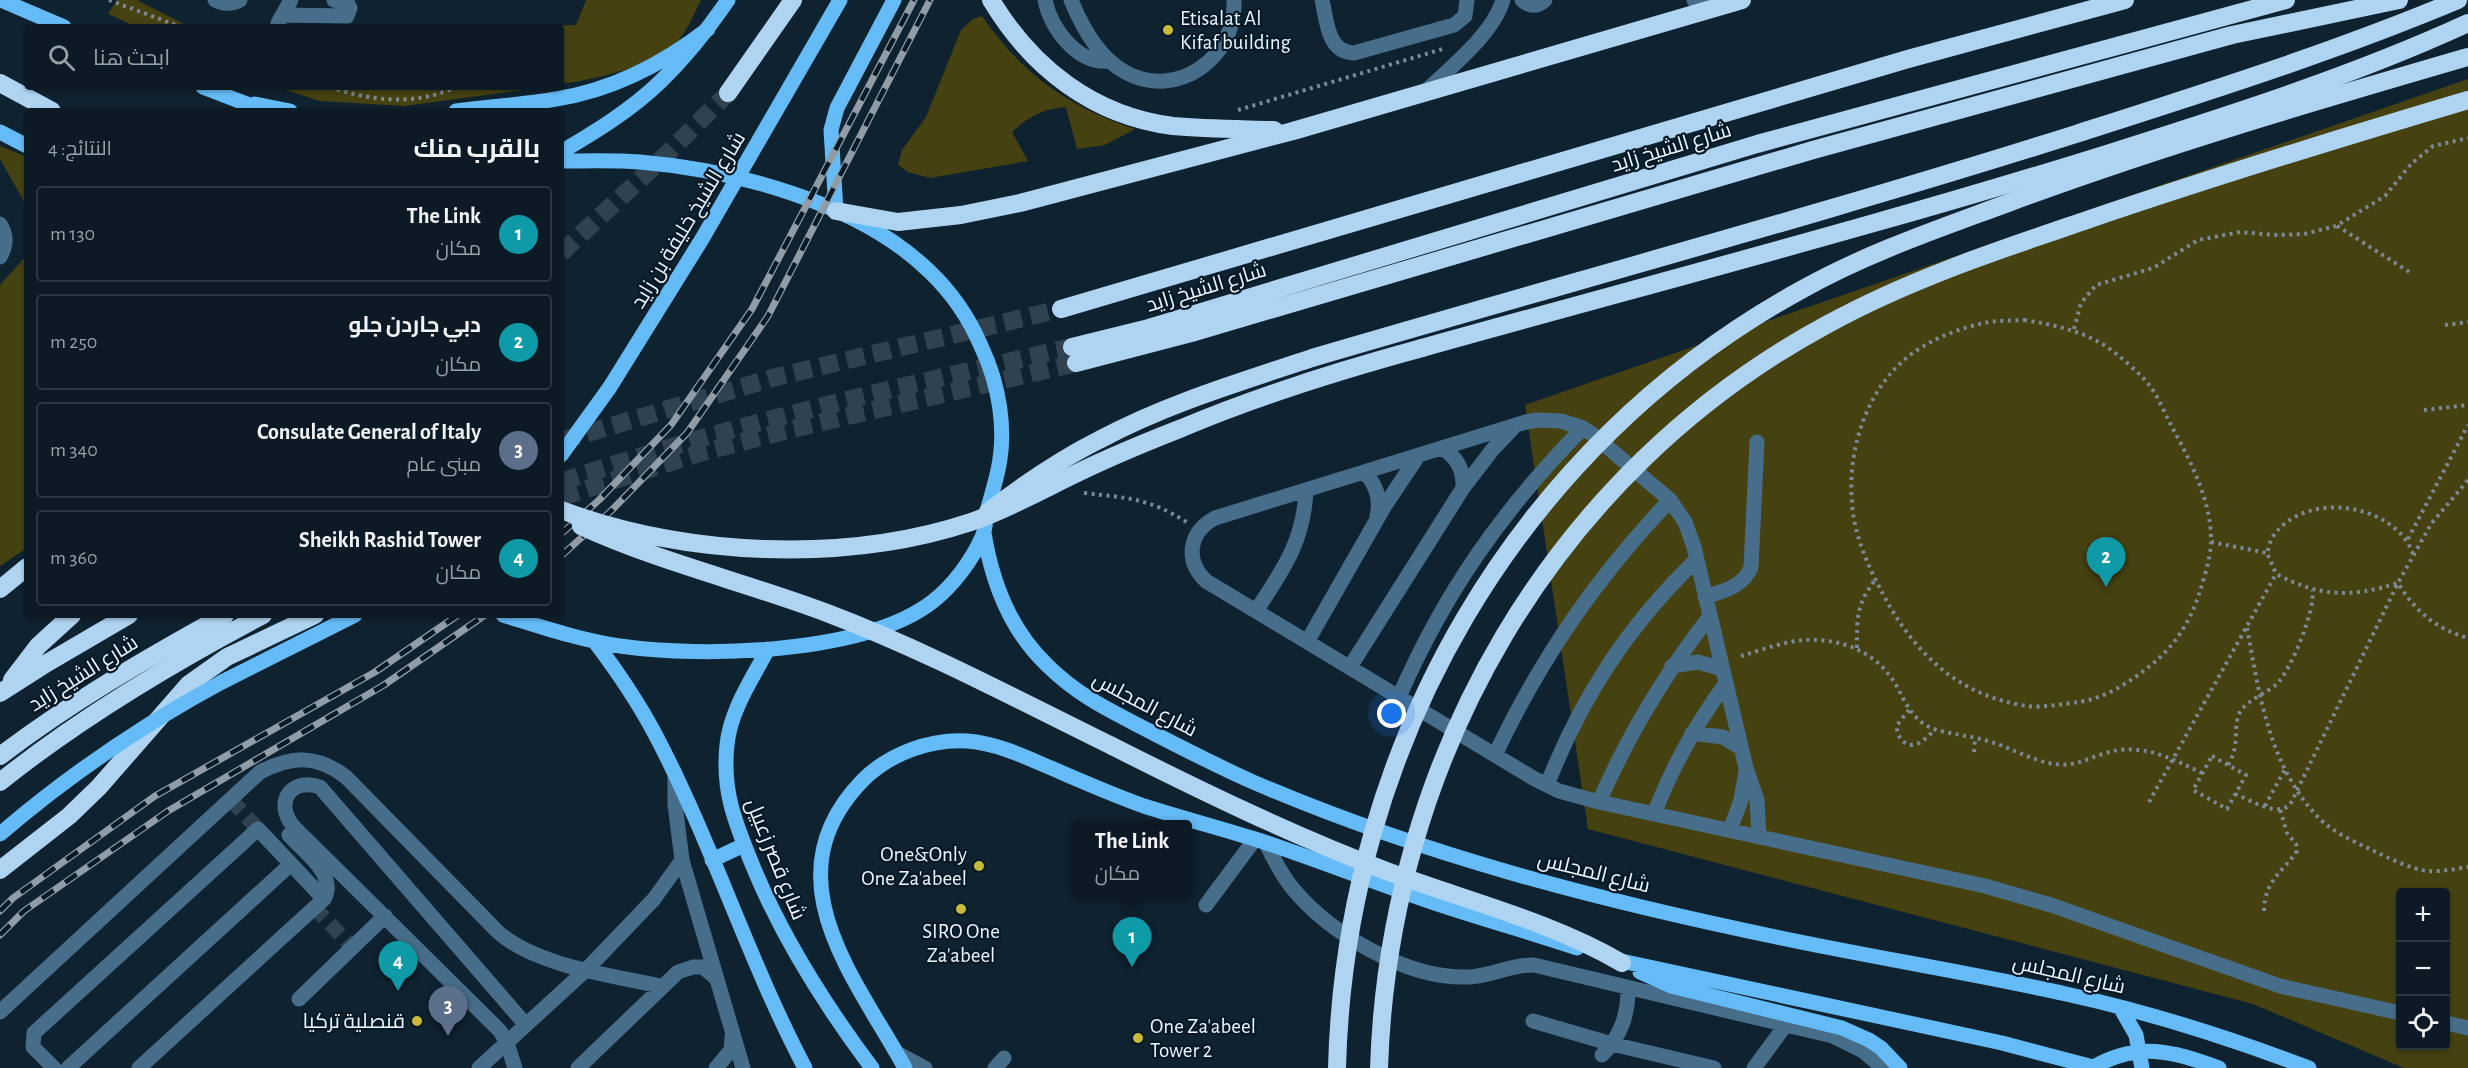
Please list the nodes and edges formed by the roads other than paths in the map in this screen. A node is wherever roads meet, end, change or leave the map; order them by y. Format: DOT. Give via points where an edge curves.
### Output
graph roads {
  1 [pos="1,0"];
  2 [pos="215,0"];
  3 [pos="240,0"];
  4 [pos="291,0"];
  5 [pos="334,0"];
  6 [pos="728,0"];
  7 [pos="793,0"];
  8 [pos="840,0"];
  9 [pos="894,0"];
  10 [pos="991,0"];
  11 [pos="1045,0"];
  12 [pos="1071,0"];
  13 [pos="1234,0"];
  14 [pos="1322,0"];
  15 [pos="1467,0"];
  16 [pos="1503,0"];
  17 [pos="1522,0"];
  18 [pos="1545,0"];
  19 [pos="1694,0"];
  20 [pos="2125,0"];
  21 [pos="2286,0"];
  22 [pos="2398,0"];
  23 [pos="2458,0"];
  24 [pos="1740,1"];
  25 [pos="2468,23"];
  26 [pos="57,24"];
  27 [pos="708,29"];
  28 [pos="2468,57"];
  29 [pos="1110,61"];
  30 [pos="0,83"];
  31 [pos="210,90"];
  32 [pos="1426,91"];
  33 [pos="728,93"];
  34 [pos="231,99"];
  35 [pos="2468,100"];
  36 [pos="46,108"];
  37 [pos="256,108"];
  38 [pos="275,108"];
  39 [pos="481,108"];
  40 [pos="1293,131"];
  41 [pos="0,132"];
  42 [pos="24,144"];
  43 [pos="564,150"];
  44 [pos="564,162"];
  45 [pos="836,211"];
  46 [pos="0,224"];
  47 [pos="0,257"];
  48 [pos="1061,309"];
  49 [pos="1515,426"];
  50 [pos="1582,428"];
  51 [pos="1757,442"];
  52 [pos="1442,448"];
  53 [pos="564,451"];
  54 [pos="1418,456"];
  55 [pos="1364,472"];
  56 [pos="1463,488"];
  57 [pos="1306,490"];
  58 [pos="1670,500"];
  59 [pos="564,511"];
  60 [pos="986,513"];
  61 [pos="564,517"];
  62 [pos="1374,525"];
  63 [pos="984,533"];
  64 [pos="1696,560"];
  65 [pos="24,569"];
  66 [pos="0,589"];
  67 [pos="1706,597"];
  68 [pos="1256,611"];
  69 [pos="1710,616"];
  70 [pos="69,618"];
  71 [pos="124,618"];
  72 [pos="220,618"];
  73 [pos="258,618"];
  74 [pos="349,618"];
  75 [pos="512,618"];
  76 [pos="295,621"];
  77 [pos="595,642"];
  78 [pos="1307,642"];
  79 [pos="768,649"];
  80 [pos="1672,666"];
  81 [pos="1350,667"];
  82 [pos="1724,676"];
  83 [pos="3,691"];
  84 [pos="1399,697"];
  85 [pos="1692,733"];
  86 [pos="1741,748"];
  87 [pos="1495,755"];
  88 [pos="0,756"];
  89 [pos="1746,768"];
  90 [pos="675,773"];
  91 [pos="0,782"];
  92 [pos="1547,785"];
  93 [pos="1599,802"];
  94 [pos="1653,814"];
  95 [pos="1190,820"];
  96 [pos="1192,821"];
  97 [pos="283,830"];
  98 [pos="1730,830"];
  99 [pos="0,834"];
  100 [pos="1759,837"];
  101 [pos="1261,841"];
  102 [pos="744,845"];
  103 [pos="682,860"];
  104 [pos="712,860"];
  105 [pos="291,864"];
  106 [pos="0,870"];
  107 [pos="324,898"];
  108 [pos="1206,905"];
  109 [pos="385,916"];
  110 [pos="1622,963"];
  111 [pos="587,969"];
  112 [pos="716,978"];
  113 [pos="660,987"];
  114 [pos="1628,989"];
  115 [pos="299,999"];
  116 [pos="2120,1007"];
  117 [pos="0,1012"];
  118 [pos="2396,1012"];
  119 [pos="1533,1021"];
  120 [pos="2450,1024"];
  121 [pos="526,1025"];
  122 [pos="1785,1026"];
  123 [pos="732,1028"];
  124 [pos="2468,1028"];
  125 [pos="507,1043"];
  126 [pos="1607,1049"];
  127 [pos="2140,1051"];
  128 [pos="897,1053"];
  129 [pos="54,1068"];
  130 [pos="68,1068"];
  131 [pos="139,1068"];
  132 [pos="479,1068"];
  133 [pos="515,1068"];
  134 [pos="578,1068"];
  135 [pos="716,1068"];
  136 [pos="742,1068"];
  137 [pos="805,1068"];
  138 [pos="872,1068"];
  139 [pos="905,1068"];
  140 [pos="925,1068"];
  141 [pos="1337,1068"];
  142 [pos="1379,1068"];
  143 [pos="1714,1068"];
  144 [pos="1754,1068"];
  145 [pos="1883,1068"];
  146 [pos="1900,1068"];
  147 [pos="2094,1068"];
  148 [pos="2142,1068"];
  149 [pos="2219,1068"];
  150 [pos="2309,1068"];
  1 -- 26 [label="main road"];
  2 -- 3 [label="street" via="222,4"];
  4 -- 5 [label="street" via="281,19 347,16 348,4"];
  6 -- 27 [label="main road"];
  7 -- 33 [label="highway"];
  8 -- 53 [label="main road, شارع الشيخ خليفة بن زايد, bridge" via="702,238 610,387"];
  9 -- 45 [label="main road" via="837,108 831,130"];
  10 -- 40 [label="highway" via="1015,37 1048,71 1111,110 1172,126"];
  11 -- 29 [label="street" via="1057,27 1079,53 1094,61"];
  12 -- 29 [label="street" via="1091,39"];
  13 -- 29 [label="street" via="1230,32 1222,48 1194,73 1156,82 1123,72"];
  14 -- 15 [label="street" via="1332,41 1341,50 1354,53 1454,25 1465,16"];
  16 -- 32 [label="street" via="1485,32"];
  17 -- 18 [label="street" via="1537,6"];
  19 -- 24 [label="street"];
  20 -- 48 [label="highway, شارع الشيخ زايد" via="1897,62"];
  21 -- 22 [label="highway, شارع الشيخ زايد" via="1757,144 1144,329 1074,355 1203,330 1813,150 2232,35"];
  23 -- 60 [label="highway" via="2274,69 2049,143 1312,358 1203,394 1098,440 1044,471"];
  24 -- 32 [label="highway"];
  25 -- 59 [label="highway, bridge" via="2321,83 2035,176 1362,365 1243,404 1123,452 1002,510 905,539 792,549 716,545 641,533"];
  27 -- 39 [label="main road" via="654,65 603,88 556,99"];
  27 -- 43 [label="main road" via="660,82"];
  28 -- 141 [label="highway, bridge" via="2140,157 1893,246 1846,266 1757,316 1706,351 1635,410 1562,484 1528,525 1467,611 1429,681 1398,754 1368,850 1348,948"];
  30 -- 36 [label="highway"];
  31 -- 34 [label="main road"];
  32 -- 40 [label="highway"];
  34 -- 37 [label="main road"];
  34 -- 38 [label="main road"];
  35 -- 142 [label="highway, bridge" via="2147,200 1907,286 1785,349 1674,432 1605,498 1544,572 1496,648 1457,723 1426,801 1402,887 1386,974"];
  40 -- 45 [label="highway" via="980,212 898,222"];
  41 -- 42 [label="main road"];
  44 -- 45 [label="main road" via="637,162 693,169 764,186"];
  45 -- 60 [label="main road" via="880,233 930,271 972,326 987,357 1002,424 1001,459"];
  46 -- 47 [label="street" via="6,240"];
  49 -- 50 [label="street" via="1549,419"];
  49 -- 52 [label="street"];
  49 -- 56 [label="street"];
  50 -- 58 [label="street"];
  50 -- 84 [label="street" via="1526,488 1476,553 1434,623"];
  51 -- 67 [label="street" via="1751,567 1740,583"];
  52 -- 54 [label="street"];
  52 -- 56 [label="street" via="1459,465"];
  54 -- 55 [label="street"];
  54 -- 62 [label="street"];
  55 -- 57 [label="street"];
  55 -- 62 [label="street" via="1377,494"];
  56 -- 81 [label="street"];
  57 -- 68 [label="street" via="1298,541"];
  57 -- 68 [label="street" via="1215,518 1198,530 1191,548 1199,574"];
  58 -- 64 [label="street" via="1685,522"];
  58 -- 87 [label="street" via="1583,601 1535,676"];
  60 -- 63 [label="main road"];
  61 -- 110 [label="highway, bridge" via="645,554 775,595 877,633 1310,840 1563,933"];
  62 -- 78 [label="street"];
  63 -- 79 [label="main road" via="949,586 909,618 872,632"];
  63 -- 116 [label="main road, شارع المجلس" via="997,588 1024,639 1082,697 1218,767 1307,805 1406,841 1585,892 1776,937"];
  64 -- 67 [label="street"];
  64 -- 92 [label="street" via="1649,609 1608,663 1574,722"];
  65 -- 66 [label="highway"];
  67 -- 69 [label="street"];
  68 -- 78 [label="street"];
  69 -- 80 [label="street"];
  69 -- 82 [label="street"];
  70 -- 83 [label="highway" via="38,646"];
  71 -- 83 [label="highway, شارع الشيخ زايد"];
  72 -- 88 [label="highway, شارع الشيخ زايد" via="105,684"];
  73 -- 91 [label="highway" via="125,695"];
  74 -- 99 [label="main road, bridge" via="175,708 102,754"];
  75 -- 77 [label="main road"];
  76 -- 106 [label="highway" via="227,657 189,684 99,787"];
  77 -- 79 [label="main road" via="661,651"];
  77 -- 90 [label="main road" via="642,711"];
  78 -- 81 [label="street"];
  79 -- 102 [label="main road, شارع قصر زعبيل" via="743,694 727,742 725,777 731,812"];
  80 -- 82 [label="street" via="1698,662"];
  80 -- 93 [label="street" via="1632,732"];
  81 -- 84 [label="street"];
  82 -- 85 [label="street"];
  82 -- 86 [label="street"];
  84 -- 87 [label="street"];
  85 -- 86 [label="street" via="1723,737"];
  85 -- 94 [label="street"];
  86 -- 89 [label="street"];
  87 -- 92 [label="street"];
  89 -- 98 [label="street" via="1741,800"];
  89 -- 100 [label="street" via="1759,812"];
  90 -- 103 [label="street"];
  90 -- 104 [label="main road"];
  92 -- 93 [label="street"];
  93 -- 94 [label="street"];
  94 -- 98 [label="street"];
  95 -- 128 [label="main road" via="1143,806 983,743 929,745 888,761 866,777 834,819 822,853 820,890 835,942"];
  96 -- 101 [label="main road"];
  97 -- 107 [label="street" via="324,874 328,887"];
  98 -- 100 [label="street"];
  100 -- 118 [label="street" via="1985,886 2051,905 2280,986"];
  101 -- 108 [label="street"];
  101 -- 110 [label="main road" via="1419,898"];
  101 -- 114 [label="street" via="1281,873 1314,911 1352,939 1395,961 1455,977 1534,965"];
  102 -- 104 [label="main road"];
  102 -- 138 [label="main road, شارع قصر زعبيل" via="768,905 799,960"];
  103 -- 111 [label="street" via="654,899"];
  103 -- 112 [label="street"];
  104 -- 137 [label="main road"];
  105 -- 107 [label="street"];
  105 -- 129 [label="street" via="258,829 34,1033 33,1047"];
  105 -- 130 [label="street"];
  107 -- 131 [label="street"];
  109 -- 115 [label="street"];
  109 -- 121 [label="street" via="286,818 286,798 292,790 311,784 328,795"];
  109 -- 125 [label="street" via="500,1031"];
  110 -- 146 [label="main road" via="1671,986 1842,1028 1881,1048"];
  110 -- 147 [label="main road" via="1947,1031"];
  111 -- 113 [label="street"];
  111 -- 117 [label="street" via="536,955 506,939 346,777 323,762 302,759 280,762 260,772"];
  111 -- 121 [label="street"];
  112 -- 113 [label="street" via="703,967 693,967 678,972"];
  112 -- 123 [label="street"];
  113 -- 134 [label="street"];
  114 -- 122 [label="street"];
  114 -- 126 [label="street" via="1624,1023"];
  116 -- 127 [label="main road" via="2133,1028"];
  116 -- 150 [label="main road, شارع المجلس"];
  119 -- 126 [label="street"];
  120 -- 124 [label="street"];
  121 -- 125 [label="street"];
  122 -- 144 [label="street"];
  122 -- 145 [label="street" via="1846,1042"];
  123 -- 135 [label="street" via="731,1050"];
  123 -- 136 [label="street"];
  125 -- 132 [label="street"];
  125 -- 133 [label="street"];
  126 -- 143 [label="street"];
  127 -- 147 [label="main road"];
  127 -- 148 [label="main road"];
  127 -- 149 [label="main road" via="2171,1052"];
  128 -- 139 [label="main road"];
  128 -- 140 [label="street"];
}
